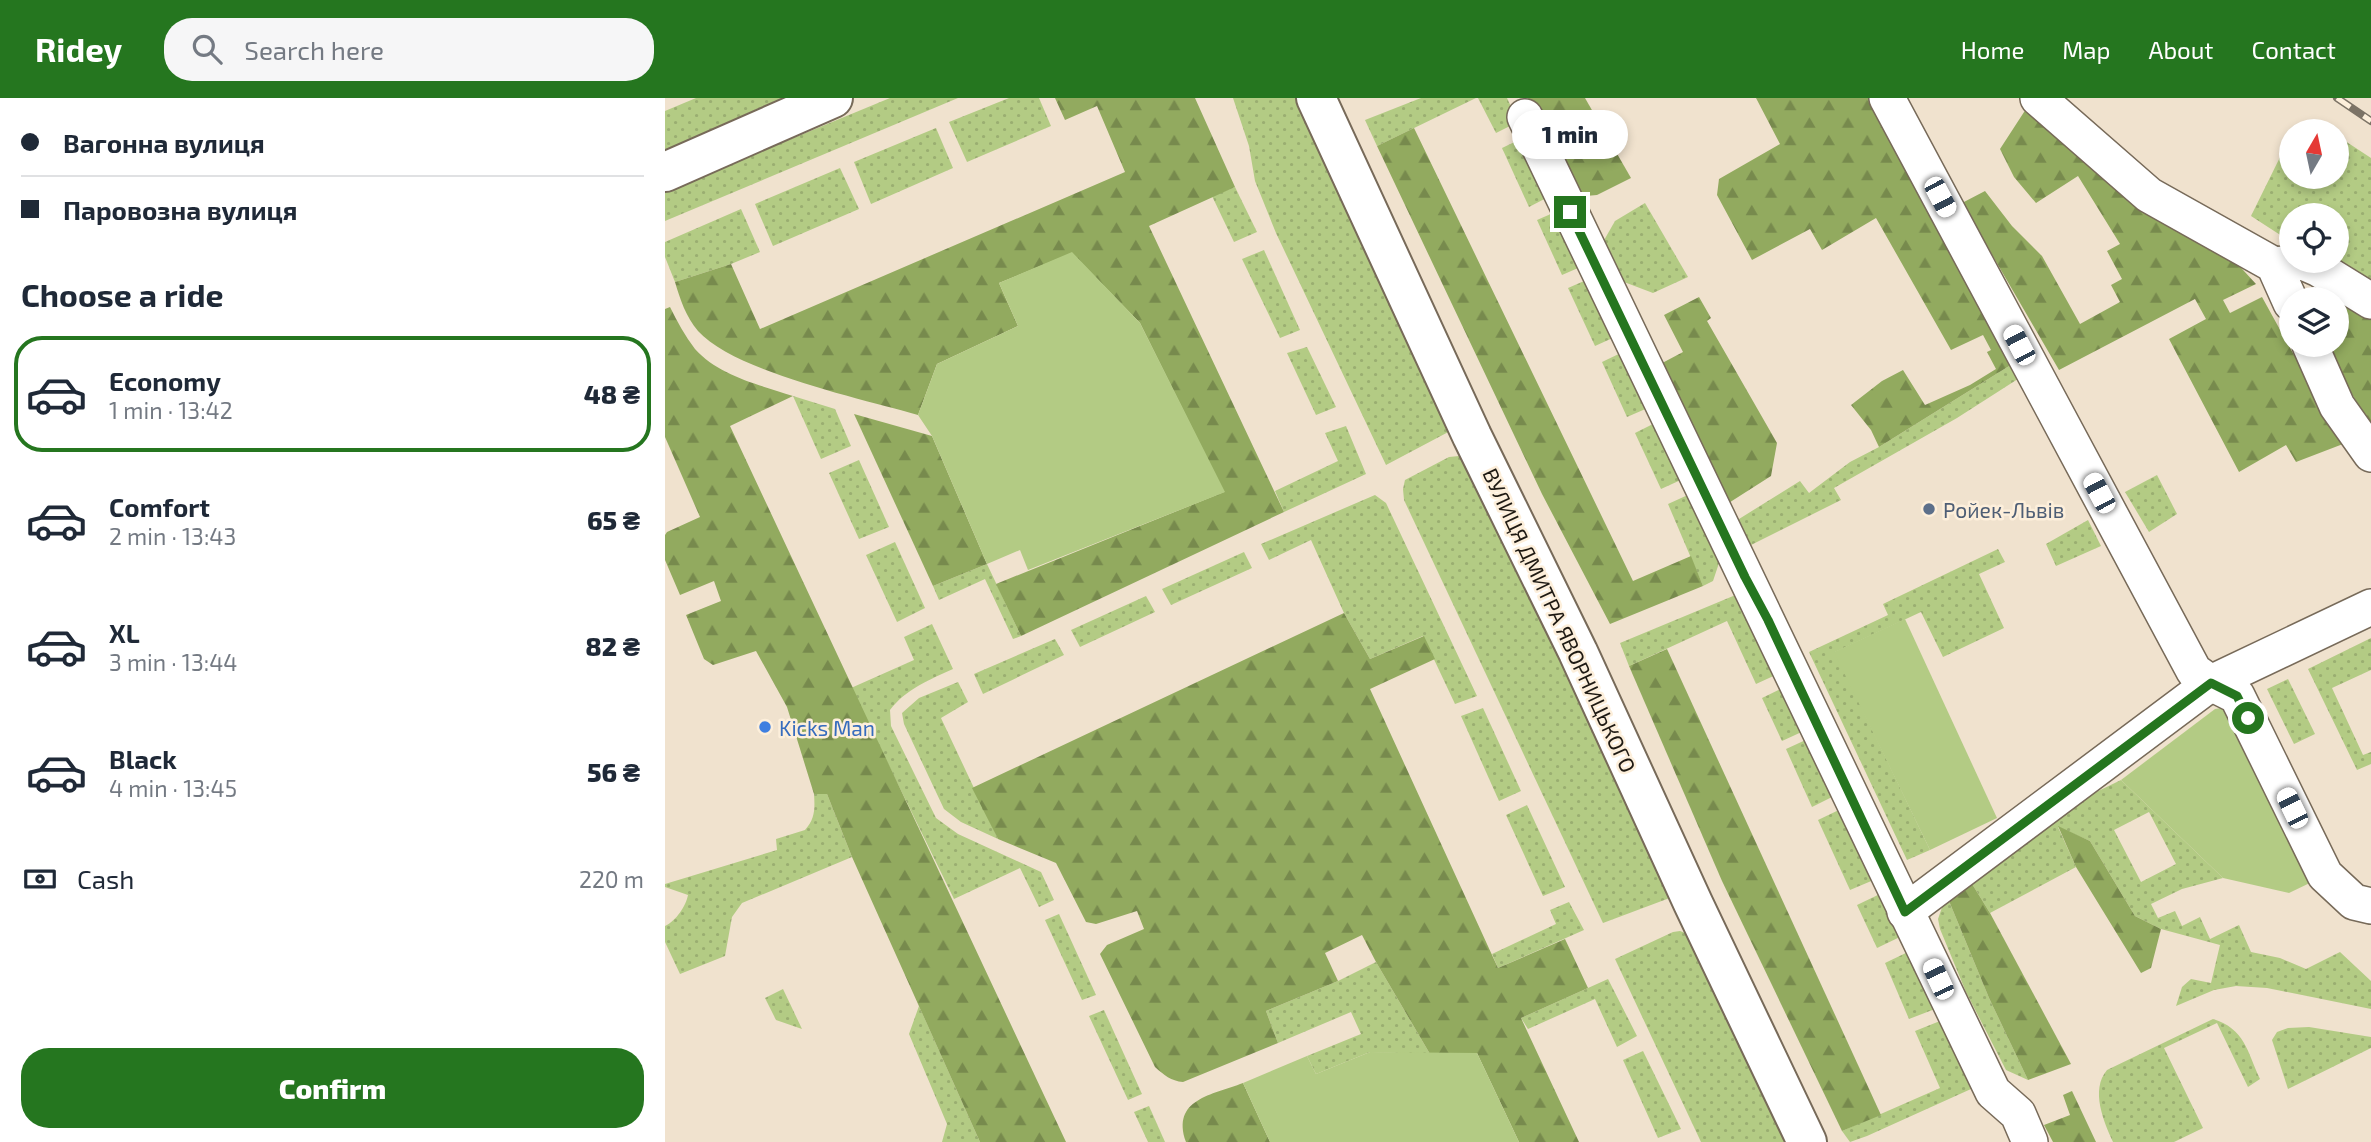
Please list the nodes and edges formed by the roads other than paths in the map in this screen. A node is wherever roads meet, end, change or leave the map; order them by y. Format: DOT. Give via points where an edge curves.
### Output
graph roads {
  1 [pos="834,98"];
  2 [pos="1316,98"];
  3 [pos="1887,98"];
  4 [pos="2038,98"];
  5 [pos="1525,117"];
  6 [pos="665,172"];
  7 [pos="2274,265"];
  8 [pos="2284,287"];
  9 [pos="2371,301"];
  10 [pos="2315,357"];
  11 [pos="2371,454"];
  12 [pos="2371,607"];
  13 [pos="2211,683"];
  14 [pos="2371,906"];
  15 [pos="1905,912"];
  16 [pos="1807,1142"];
  17 [pos="2030,1142"];
  1 -- 6 [label="street"];
  2 -- 16 [label="street, ВУЛИЦЯ ДМИТРА ЯВОРНИЦЬКОГО"];
  3 -- 13 [label="street" via="2194,671"];
  4 -- 7 [label="street" via="2149,195"];
  5 -- 15 [label="street"];
  7 -- 8 [label="street"];
  7 -- 9 [label="street" via="2303,262"];
  10 -- 11 [label="street" via="2337,406"];
  12 -- 13 [label="street"];
  13 -- 14 [label="street" via="2237,696 2325,875 2354,902"];
  13 -- 15 [label="street"];
  15 -- 17 [label="street" via="1993,1092 2018,1114"];
}
